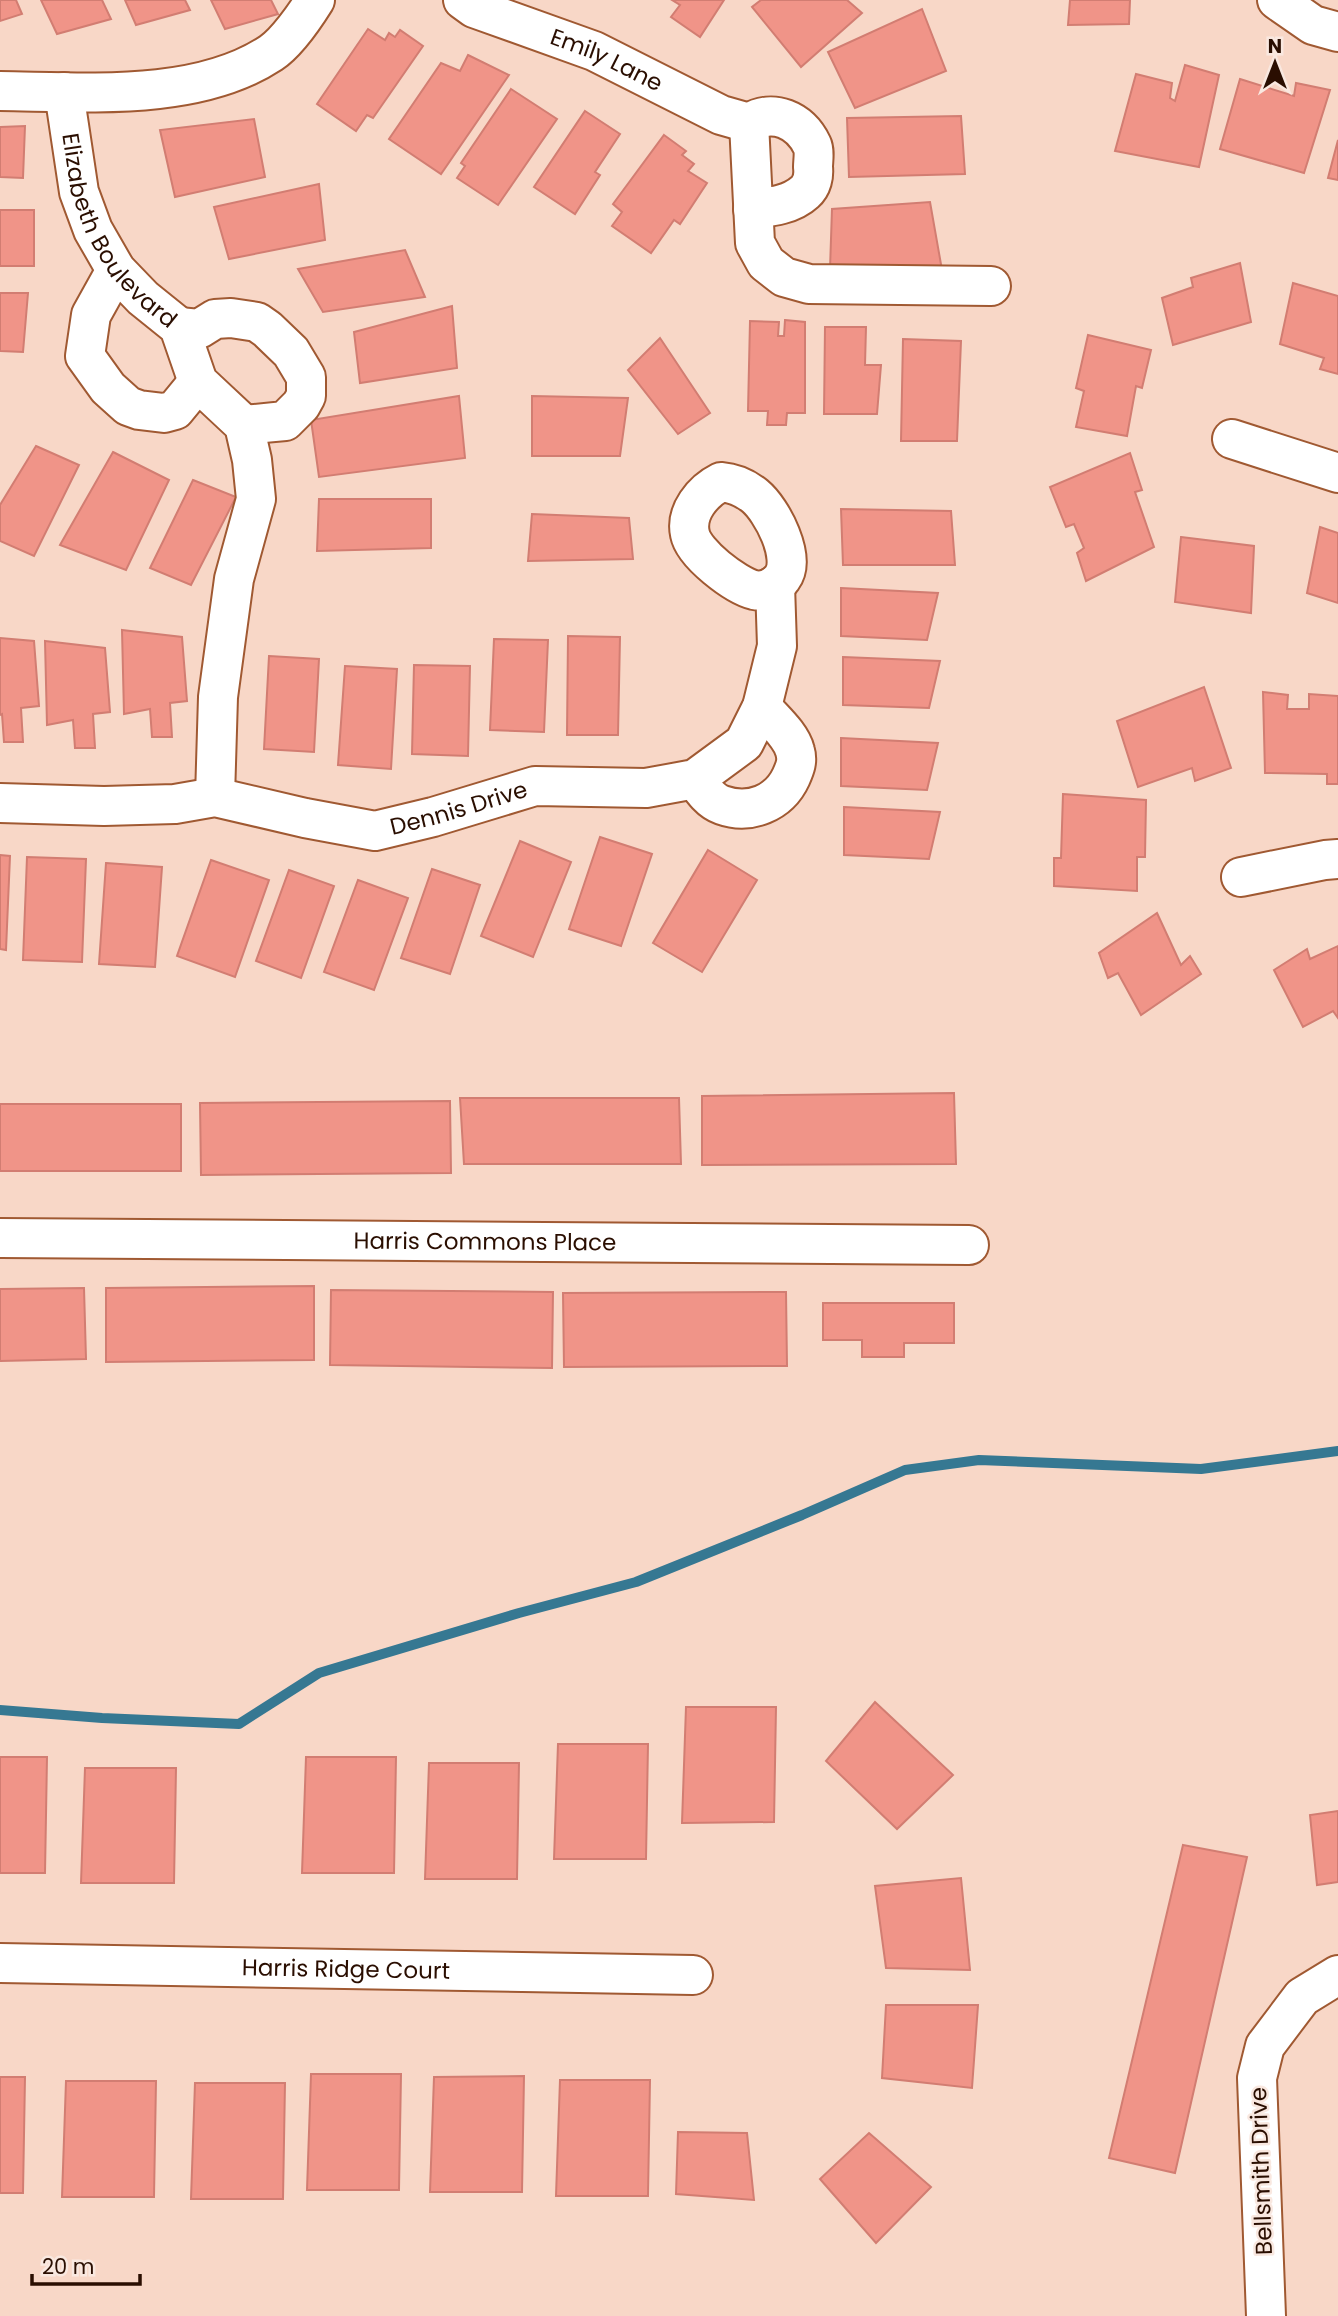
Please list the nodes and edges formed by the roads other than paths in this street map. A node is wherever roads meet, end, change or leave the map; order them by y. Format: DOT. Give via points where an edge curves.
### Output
graph roads {
  1 [pos="315,0"];
  2 [pos="463,0"];
  3 [pos="1277,0"];
  4 [pos="1338,32"];
  5 [pos="0,91"];
  6 [pos="64,92"];
  7 [pos="748,123"];
  8 [pos="752,209"];
  9 [pos="116,270"];
  10 [pos="991,286"];
  11 [pos="179,327"];
  12 [pos="198,382"];
  13 [pos="244,425"];
  14 [pos="1232,439"];
  15 [pos="1338,473"];
  16 [pos="775,585"];
  17 [pos="762,707"];
  18 [pos="695,779"];
  19 [pos="215,797"];
  20 [pos="0,803"];
  21 [pos="1338,859"];
  22 [pos="1241,877"];
  23 [pos="0,1238"];
  24 [pos="969,1245"];
  25 [pos="0,1963"];
  26 [pos="693,1975"];
  27 [pos="1338,1975"];
  28 [pos="1266,2316"];
  1 -- 6 [label="street" via="273,52 227,76 172,89"];
  2 -- 7 [label="street, Emily Lane" via="594,51 721,115"];
  3 -- 4 [label="street" via="1313,24"];
  5 -- 6 [label="street"];
  6 -- 9 [label="street, Elizabeth Boulevard" via="79,192 93,230"];
  7 -- 8 [label="street"];
  7 -- 8 [label="street, Emily Lane" via="770,115 787,119 813,147 814,178 805,192 779,206"];
  8 -- 10 [label="street" via="755,243 766,262 784,277 809,284"];
  9 -- 11 [label="street, Elizabeth Boulevard"];
  9 -- 12 [label="street" via="91,315 85,356 108,388 128,406 164,413 175,410"];
  11 -- 12 [label="street, Elizabeth Boulevard"];
  11 -- 13 [label="street" via="199,328 215,319 231,318 257,323 290,352 306,377 301,405 285,421"];
  12 -- 13 [label="street, Elizabeth Boulevard"];
  13 -- 19 [label="street" via="256,499 234,579 218,697"];
  14 -- 15 [label="street"];
  16 -- 17 [label="street, Dennis Drive" via="777,646"];
  17 -- 18 [label="street, Dennis Drive" via="744,743"];
  17 -- 18 [label="street" via="793,744 796,766 787,786 758,807 740,809 720,804"];
  18 -- 19 [label="street, Dennis Drive" via="646,788 535,786 375,831"];
  19 -- 20 [label="street, Dennis Drive" via="175,804 104,806"];
  21 -- 22 [label="street"];
  23 -- 24 [label="street, Harris Commons Place"];
  25 -- 26 [label="street, Harris Ridge Court"];
  27 -- 28 [label="street, Bellsmith Drive" via="1302,1997 1265,2046 1257,2078"];
}
